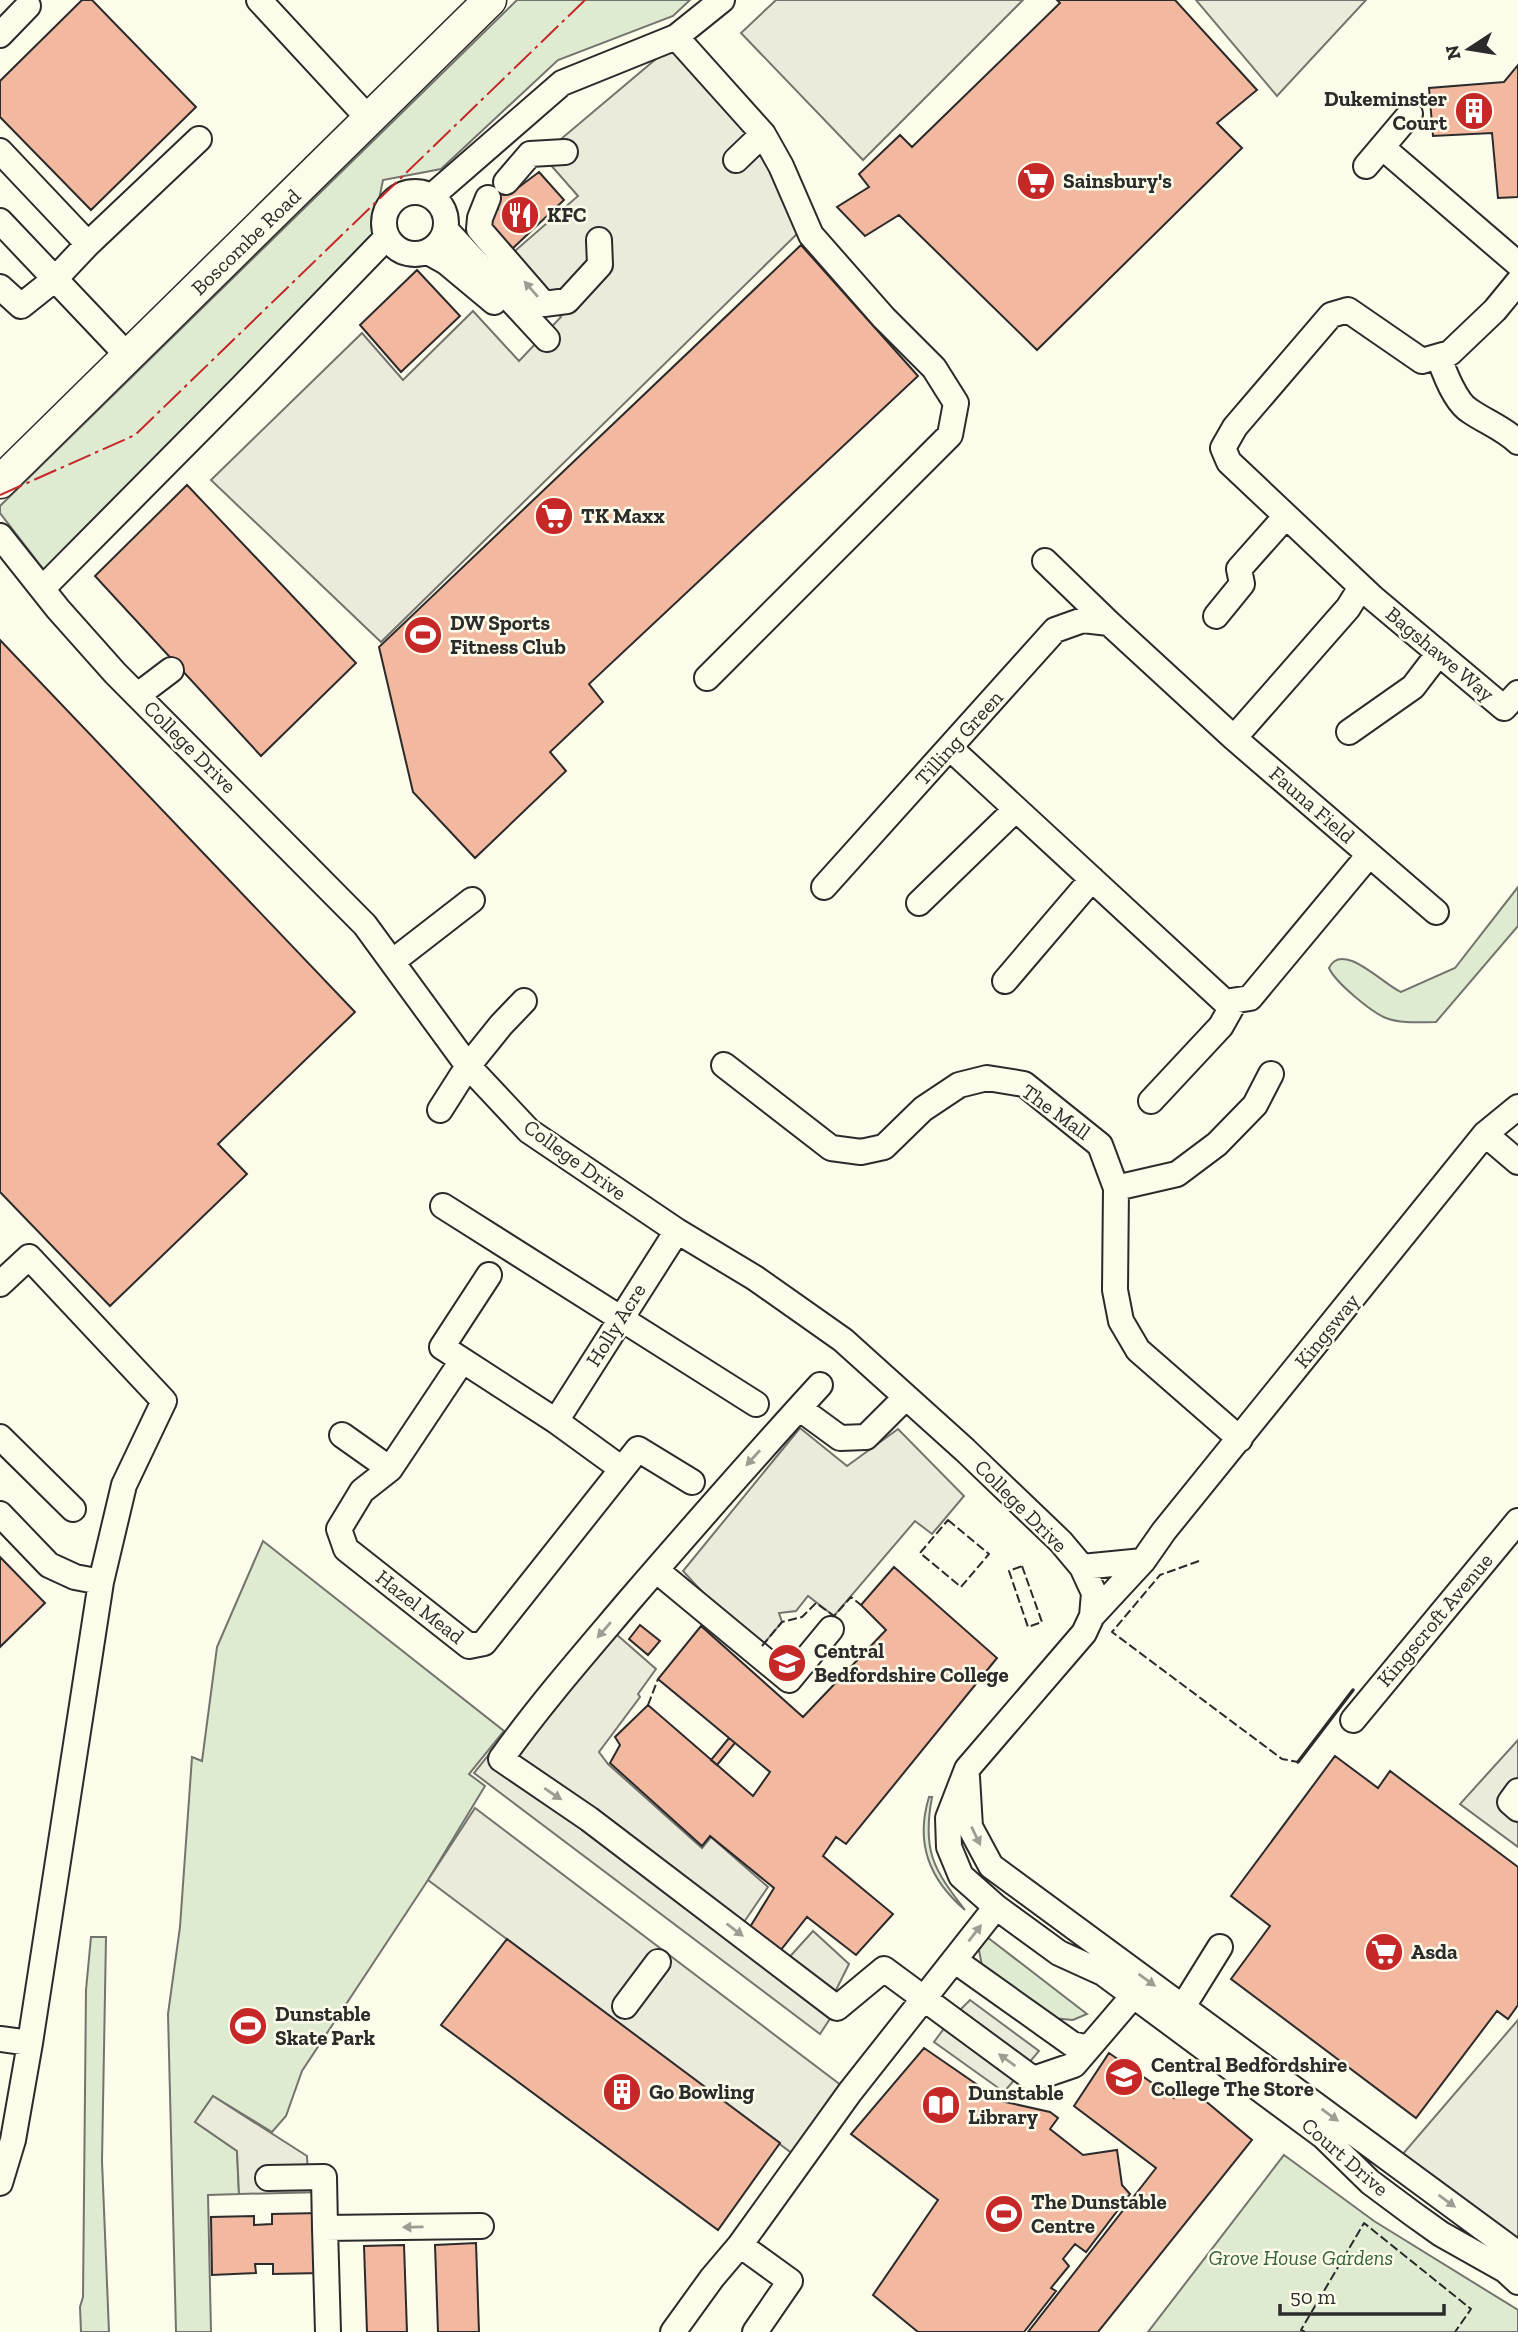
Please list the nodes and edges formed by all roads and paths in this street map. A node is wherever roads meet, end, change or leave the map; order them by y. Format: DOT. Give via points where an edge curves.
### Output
graph roads {
  1 [pos="259,0"];
  2 [pos="490,0"];
  3 [pos="723,0"];
  4 [pos="28,6"];
  5 [pos="0,36"];
  6 [pos="676,37"];
  7 [pos="1410,114"];
  8 [pos="370,120"];
  9 [pos="764,134"];
  10 [pos="199,139"];
  11 [pos="0,151"];
  12 [pos="565,152"];
  13 [pos="736,160"];
  14 [pos="432,196"];
  15 [pos="0,220"];
  16 [pos="446,230"];
  17 [pos="387,237"];
  18 [pos="599,240"];
  19 [pos="88,244"];
  20 [pos="428,252"];
  21 [pos="1518,264"];
  22 [pos="55,279"];
  23 [pos="1518,282"];
  24 [pos="0,287"];
  25 [pos="129,356"];
  26 [pos="1439,357"];
  27 [pos="1518,442"];
  28 [pos="0,482"];
  29 [pos="1286,516"];
  30 [pos="0,536"];
  31 [pos="1045,561"];
  32 [pos="1361,587"];
  33 [pos="43,588"];
  34 [pos="1216,616"];
  35 [pos="1109,623"];
  36 [pos="1439,653"];
  37 [pos="171,670"];
  38 [pos="707,678"];
  39 [pos="138,695"];
  40 [pos="1513,707"];
  41 [pos="1349,732"];
  42 [pos="1234,738"];
  43 [pos="950,748"];
  44 [pos="1016,809"];
  45 [pos="1369,855"];
  46 [pos="1092,879"];
  47 [pos="824,887"];
  48 [pos="472,900"];
  49 [pos="919,903"];
  50 [pos="1436,912"];
  51 [pos="392,962"];
  52 [pos="1005,981"];
  53 [pos="1235,1000"];
  54 [pos="524,1001"];
  55 [pos="724,1065"];
  56 [pos="468,1066"];
  57 [pos="1272,1074"];
  58 [pos="1151,1101"];
  59 [pos="1518,1107"];
  60 [pos="440,1110"];
  61 [pos="1485,1134"];
  62 [pos="1518,1162"];
  63 [pos="1116,1188"];
  64 [pos="443,1206"];
  65 [pos="677,1231"];
  66 [pos="489,1275"];
  67 [pos="0,1284"];
  68 [pos="620,1318"];
  69 [pos="462,1361"];
  70 [pos="820,1385"];
  71 [pos="906,1397"];
  72 [pos="757,1404"];
  73 [pos="799,1408"];
  74 [pos="556,1421"];
  75 [pos="342,1435"];
  76 [pos="0,1437"];
  77 [pos="1240,1440"];
  78 [pos="390,1469"];
  79 [pos="622,1469"];
  80 [pos="692,1482"];
  81 [pos="73,1509"];
  82 [pos="0,1514"];
  83 [pos="1518,1521"];
  84 [pos="1143,1561"];
  85 [pos="1082,1567"];
  86 [pos="656,1570"];
  87 [pos="101,1582"];
  88 [pos="1093,1616"];
  89 [pos="831,1629"];
  90 [pos="1353,1720"];
  91 [pos="967,1769"];
  92 [pos="1518,1791"];
  93 [pos="1518,1809"];
  94 [pos="996,1907"];
  95 [pos="1220,1947"];
  96 [pos="954,1960"];
  97 [pos="658,1962"];
  98 [pos="1133,1996"];
  99 [pos="924,1999"];
  100 [pos="625,2006"];
  101 [pos="1178,2016"];
  102 [pos="0,2039"];
  103 [pos="30,2043"];
  104 [pos="1088,2048"];
  105 [pos="268,2178"];
  106 [pos="0,2183"];
  107 [pos="481,2226"];
  108 [pos="325,2228"];
  109 [pos="740,2245"];
  110 [pos="1518,2260"];
  111 [pos="1518,2282"];
  112 [pos="327,2332"];
  113 [pos="673,2332"];
  114 [pos="755,2332"];
  1 -- 8 [label="street"];
  2 -- 8 [label="main road, Boscombe Road"];
  3 -- 6 [label="street"];
  4 -- 5 [label="street"];
  6 -- 9 [label="street"];
  6 -- 14 [label="street" via="562,83"];
  7 -- 21 [label="street" via="1374,157"];
  8 -- 25 [label="main road, Boscombe Road"];
  9 -- 13 [label="street"];
  9 -- 38 [label="street" via="811,235 934,368 956,404 950,435"];
  10 -- 19 [label="street"];
  11 -- 19 [label="street"];
  18 -- 12 [label="street, one-way" via="600,265 567,301 544,304 479,229 480,218 497,190 530,154"];
  14 -- 16 [label="street" via="445,213"];
  14 -- 17 [label="street" via="416,191 395,198 384,215"];
  15 -- 22 [label="street"];
  16 -- 20 [label="street"];
  16 -- 20 [label="street" via="545,341"];
  17 -- 20 [label="street" via="405,253"];
  17 -- 33 [label="street"];
  19 -- 22 [label="street"];
  22 -- 24 [label="street" via="21,306"];
  22 -- 25 [label="street"];
  23 -- 26 [label="street" via="1460,345"];
  25 -- 28 [label="main road, Boscombe Road"];
  26 -- 27 [label="street" via="1466,410 1504,428"];
  26 -- 29 [label="street, Bagshawe Way" via="1422,360 1348,310 1331,314 1223,448 1229,462"];
  29 -- 32 [label="street, Bagshawe Way"];
  29 -- 34 [label="street" via="1239,569 1242,584"];
  30 -- 33 [label="street, College Drive"];
  31 -- 35 [label="street"];
  32 -- 36 [label="street, Bagshawe Way"];
  32 -- 42 [label="street"];
  33 -- 39 [label="street, College Drive"];
  35 -- 42 [label="street"];
  35 -- 43 [label="street, Tilling Green" via="1083,620 1055,630"];
  36 -- 40 [label="street, Bagshawe Way"];
  36 -- 41 [label="street" via="1413,687"];
  37 -- 39 [label="street"];
  39 -- 51 [label="street, College Drive" via="365,925"];
  42 -- 45 [label="street, Fauna Field"];
  43 -- 44 [label="street"];
  43 -- 47 [label="street, Tilling Green"];
  44 -- 46 [label="street"];
  44 -- 49 [label="street"];
  45 -- 50 [label="street, Fauna Field"];
  45 -- 53 [label="street" via="1250,998"];
  46 -- 52 [label="street"];
  46 -- 53 [label="street" via="1225,1002"];
  48 -- 51 [label="street"];
  51 -- 56 [label="street, College Drive"];
  53 -- 58 [label="street" via="1221,1026"];
  54 -- 56 [label="street"];
  55 -- 63 [label="street, The Mall" via="831,1148 861,1152 884,1147 923,1109 959,1085 987,1078 1024,1084 1100,1145"];
  56 -- 60 [label="street"];
  56 -- 65 [label="street, College Drive" via="528,1131"];
  57 -- 63 [label="street" via="1255,1105 1177,1174"];
  59 -- 61 [label="street, Kingsway"];
  61 -- 62 [label="street"];
  61 -- 77 [label="street, Kingsway"];
  63 -- 77 [label="street, The Mall" via="1115,1290 1121,1321 1138,1350"];
  64 -- 68 [label="street"];
  65 -- 68 [label="street, Holly Acre"];
  65 -- 71 [label="street, College Drive" via="755,1278 843,1340"];
  66 -- 69 [label="street" via="442,1347"];
  67 -- 87 [label="street" via="29,1257 164,1401 124,1485"];
  68 -- 72 [label="street"];
  68 -- 74 [label="street, Holly Acre"];
  69 -- 74 [label="street"];
  69 -- 78 [label="street, Hazel Mead"];
  70 -- 73 [label="street"];
  71 -- 73 [label="street" via="866,1437 840,1438"];
  71 -- 85 [label="street, College Drive" via="1023,1505"];
  73 -- 86 [label="street, one-way"];
  74 -- 79 [label="street"];
  75 -- 78 [label="street"];
  76 -- 81 [label="street"];
  77 -- 84 [label="street, Kingsway"];
  78 -- 79 [label="street, Hazel Mead" via="362,1491 339,1530 346,1549 469,1646 484,1643"];
  79 -- 80 [label="street, Hazel Mead" via="638,1449"];
  82 -- 87 [label="street" via="49,1565"];
  83 -- 90 [label="street, Kingscroft Avenue"];
  84 -- 85 [label="street"];
  84 -- 88 [label="street, Kingsway"];
  85 -- 88 [label="street, College Drive" via="1094,1593"];
  86 -- 89 [label="street" via="789,1680"];
  86 -- 99 [label="street, one-way" via="537,1709 501,1759 589,1819 838,2008 884,1969"];
  87 -- 103 [label="street"];
  88 -- 91 [label="street" via="1084,1633"];
  91 -- 94 [label="street, Court Drive" via="948,1818 949,1847 961,1876"];
  91 -- 101 [label="street, one-way" via="970,1827 991,1866"];
  92 -- 93 [label="street" via="1510,1802"];
  96 -- 94 [label="street, one-way"];
  94 -- 98 [label="street, Court Drive" via="1059,1953 1103,1973"];
  95 -- 101 [label="street"];
  96 -- 99 [label="street"];
  96 -- 104 [label="street" via="1072,2044"];
  97 -- 100 [label="street"];
  98 -- 101 [label="street, Court Drive"];
  98 -- 104 [label="street"];
  104 -- 99 [label="street, one-way" via="1073,2065 1033,2079"];
  99 -- 109 [label="street" via="850,2092"];
  101 -- 110 [label="street, one-way" via="1514,2251"];
  101 -- 111 [label="street, Court Drive" via="1324,2136 1370,2182"];
  102 -- 103 [label="street"];
  103 -- 106 [label="street" via="13,2140"];
  105 -- 108 [label="street" via="324,2177"];
  107 -- 108 [label="street, one-way"];
  108 -- 112 [label="street"];
  109 -- 113 [label="street"];
  109 -- 114 [label="street" via="790,2281"];
}
